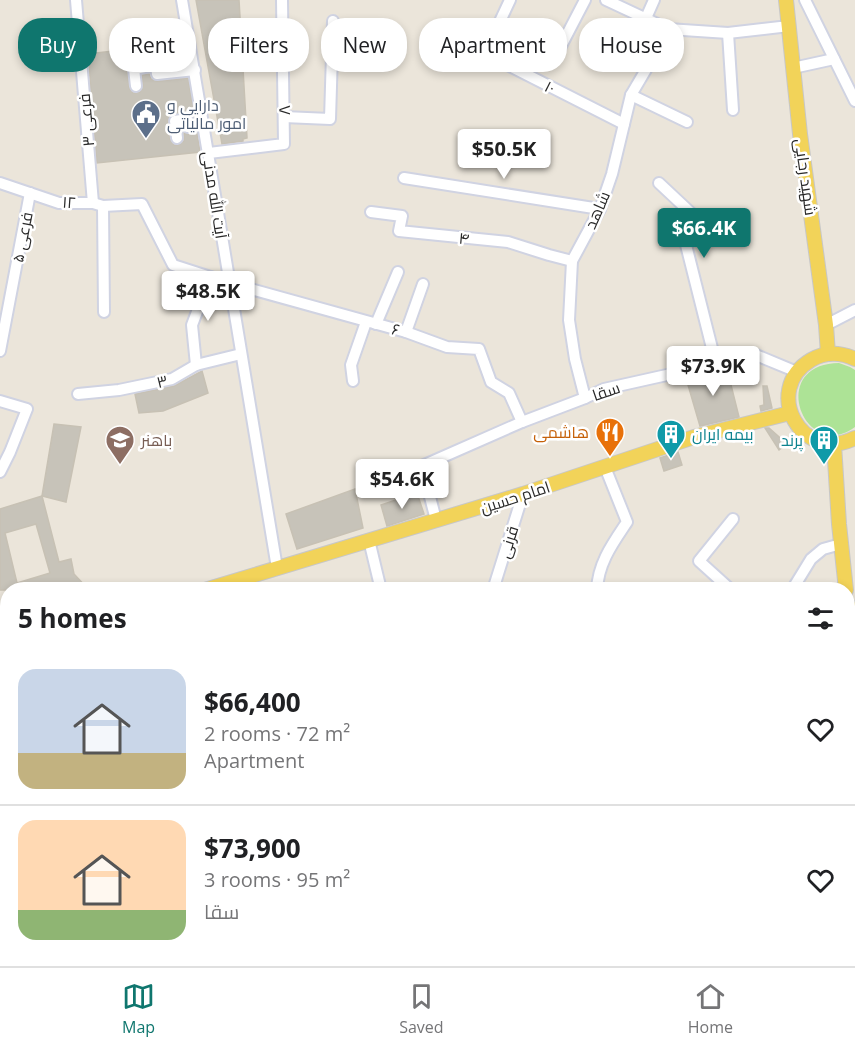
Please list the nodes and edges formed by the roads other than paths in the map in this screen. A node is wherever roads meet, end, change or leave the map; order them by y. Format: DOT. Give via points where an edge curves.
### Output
graph roads {
  1 [pos="76,0"];
  2 [pos="182,0"];
  3 [pos="282,0"];
  4 [pos="510,0"];
  5 [pos="585,0"];
  6 [pos="606,0"];
  7 [pos="654,0"];
  8 [pos="786,0"];
  9 [pos="795,0"];
  10 [pos="805,0"];
  11 [pos="185,18"];
  12 [pos="502,18"];
  13 [pos="646,18"];
  14 [pos="788,20"];
  15 [pos="684,30"];
  16 [pos="728,33"];
  17 [pos="567,35"];
  18 [pos="834,59"];
  19 [pos="794,68"];
  20 [pos="134,72"];
  21 [pos="157,72"];
  22 [pos="176,72"];
  23 [pos="195,72"];
  24 [pos="331,72"];
  25 [pos="521,72"];
  26 [pos="644,72"];
  27 [pos="136,86"];
  28 [pos="631,94"];
  29 [pos="855,101"];
  30 [pos="733,110"];
  31 [pos="284,117"];
  32 [pos="687,122"];
  33 [pos="204,124"];
  34 [pos="624,124"];
  35 [pos="177,138"];
  36 [pos="209,153"];
  37 [pos="404,178"];
  38 [pos="0,183"];
  39 [pos="659,183"];
  40 [pos="30,193"];
  41 [pos="98,204"];
  42 [pos="141,204"];
  43 [pos="600,209"];
  44 [pos="371,212"];
  45 [pos="572,261"];
  46 [pos="398,272"];
  47 [pos="210,277"];
  48 [pos="229,283"];
  49 [pos="423,284"];
  50 [pos="855,310"];
  51 [pos="104,312"];
  52 [pos="371,323"];
  53 [pos="826,325"];
  54 [pos="406,332"];
  55 [pos="0,351"];
  56 [pos="241,354"];
  57 [pos="828,354"];
  58 [pos="855,359"];
  59 [pos="195,364"];
  60 [pos="716,364"];
  61 [pos="797,372"];
  62 [pos="353,381"];
  63 [pos="78,394"];
  64 [pos="585,398"];
  65 [pos="0,401"];
  66 [pos="790,413"];
  67 [pos="522,422"];
  68 [pos="855,438"];
  69 [pos="834,444"];
  70 [pos="605,467"];
  71 [pos="0,472"];
  72 [pos="523,494"];
  73 [pos="733,519"];
  74 [pos="436,520"];
  75 [pos="369,540"];
  76 [pos="841,544"];
  77 [pos="277,568"];
  78 [pos="243,582"];
  79 [pos="379,582"];
  80 [pos="496,582"];
  81 [pos="597,582"];
  82 [pos="722,582"];
  83 [pos="797,582"];
  84 [pos="845,582"];
  1 -- 41 [label="street, فرعی ۳"];
  2 -- 11 [label="street, آیت الله مدنی"];
  3 -- 31 [label="street, ۸"];
  4 -- 12 [label="street"];
  5 -- 17 [label="street"];
  6 -- 13 [label="street"];
  7 -- 13 [label="street"];
  8 -- 14 [label="main road, شهید رجایی"];
  9 -- 14 [label="main road"];
  10 -- 18 [label="street"];
  14 -- 16 [label="street"];
  14 -- 19 [label="main road, شهید رجایی"];
  15 -- 16 [label="street"];
  16 -- 30 [label="street"];
  18 -- 19 [label="street"];
  18 -- 29 [label="street"];
  19 -- 53 [label="main road, شهید رجایی"];
  20 -- 27 [label="street"];
  21 -- 22 [label="street"];
  23 -- 33 [label="street, آیت الله مدنی"];
  24 -- 31 [label="street" via="330,119"];
  25 -- 34 [label="street, ۱۰"];
  26 -- 28 [label="street, شاهد"];
  28 -- 32 [label="street"];
  28 -- 34 [label="street, شاهد"];
  31 -- 36 [label="street, ۸" via="284,144"];
  33 -- 35 [label="street" via="188,127 187,119 175,121"];
  33 -- 36 [label="street, آیت الله مدنی"];
  34 -- 43 [label="street, شاهد"];
  36 -- 48 [label="street, آیت الله مدنی"];
  37 -- 43 [label="street"];
  38 -- 40 [label="street, ۱۲"];
  39 -- 60 [label="street" via="691,213 692,226 683,233"];
  40 -- 41 [label="street, ۱۲" via="59,203"];
  40 -- 55 [label="street, فرعی ۵"];
  41 -- 42 [label="street, ۱۲"];
  41 -- 51 [label="street, فرعی ۳"];
  42 -- 47 [label="street, ۶" via="173,265"];
  43 -- 45 [label="street, شاهد"];
  44 -- 45 [label="street, ۴" via="402,216 399,231 508,242"];
  45 -- 64 [label="street, شاهد" via="569,320"];
  46 -- 52 [label="street"];
  47 -- 48 [label="street, ۶"];
  47 -- 59 [label="street" via="192,325"];
  48 -- 52 [label="street, ۶"];
  48 -- 56 [label="street, آیت الله مدنی"];
  49 -- 54 [label="street"];
  50 -- 53 [label="street"];
  52 -- 54 [label="street, ۶"];
  52 -- 62 [label="street" via="351,365"];
  53 -- 57 [label="main road, شهید رجایی"];
  54 -- 67 [label="street, ۶" via="447,347 479,349 491,382 509,393"];
  56 -- 59 [label="street, ۳"];
  56 -- 77 [label="street, آیت الله مدنی"];
  57 -- 58 [label="main road"];
  57 -- 61 [label="main road" via="816,357"];
  59 -- 63 [label="street, ۳" via="172,379"];
  60 -- 61 [label="street, سقا" via="756,355"];
  60 -- 64 [label="street, سقا" via="604,389"];
  61 -- 66 [label="main road" via="789,392"];
  64 -- 67 [label="street, سقا"];
  65 -- 71 [label="street" via="27,409"];
  66 -- 69 [label="main road" via="812,439"];
  66 -- 70 [label="main road, امام حسین" via="716,430"];
  67 -- 74 [label="street, سقا" via="422,466"];
  68 -- 69 [label="main road"];
  69 -- 76 [label="main road"];
  70 -- 72 [label="main road, امام حسین"];
  70 -- 81 [label="street" via="627,522 605,555"];
  72 -- 74 [label="main road, امام حسین"];
  72 -- 80 [label="street, قرنی"];
  73 -- 82 [label="street" via="699,561"];
  74 -- 75 [label="main road, امام حسین"];
  75 -- 77 [label="main road, امام حسین"];
  75 -- 79 [label="street"];
  76 -- 83 [label="street" via="823,549 811,559"];
  76 -- 84 [label="main road"];
  77 -- 78 [label="main road, امام حسین"];
}
